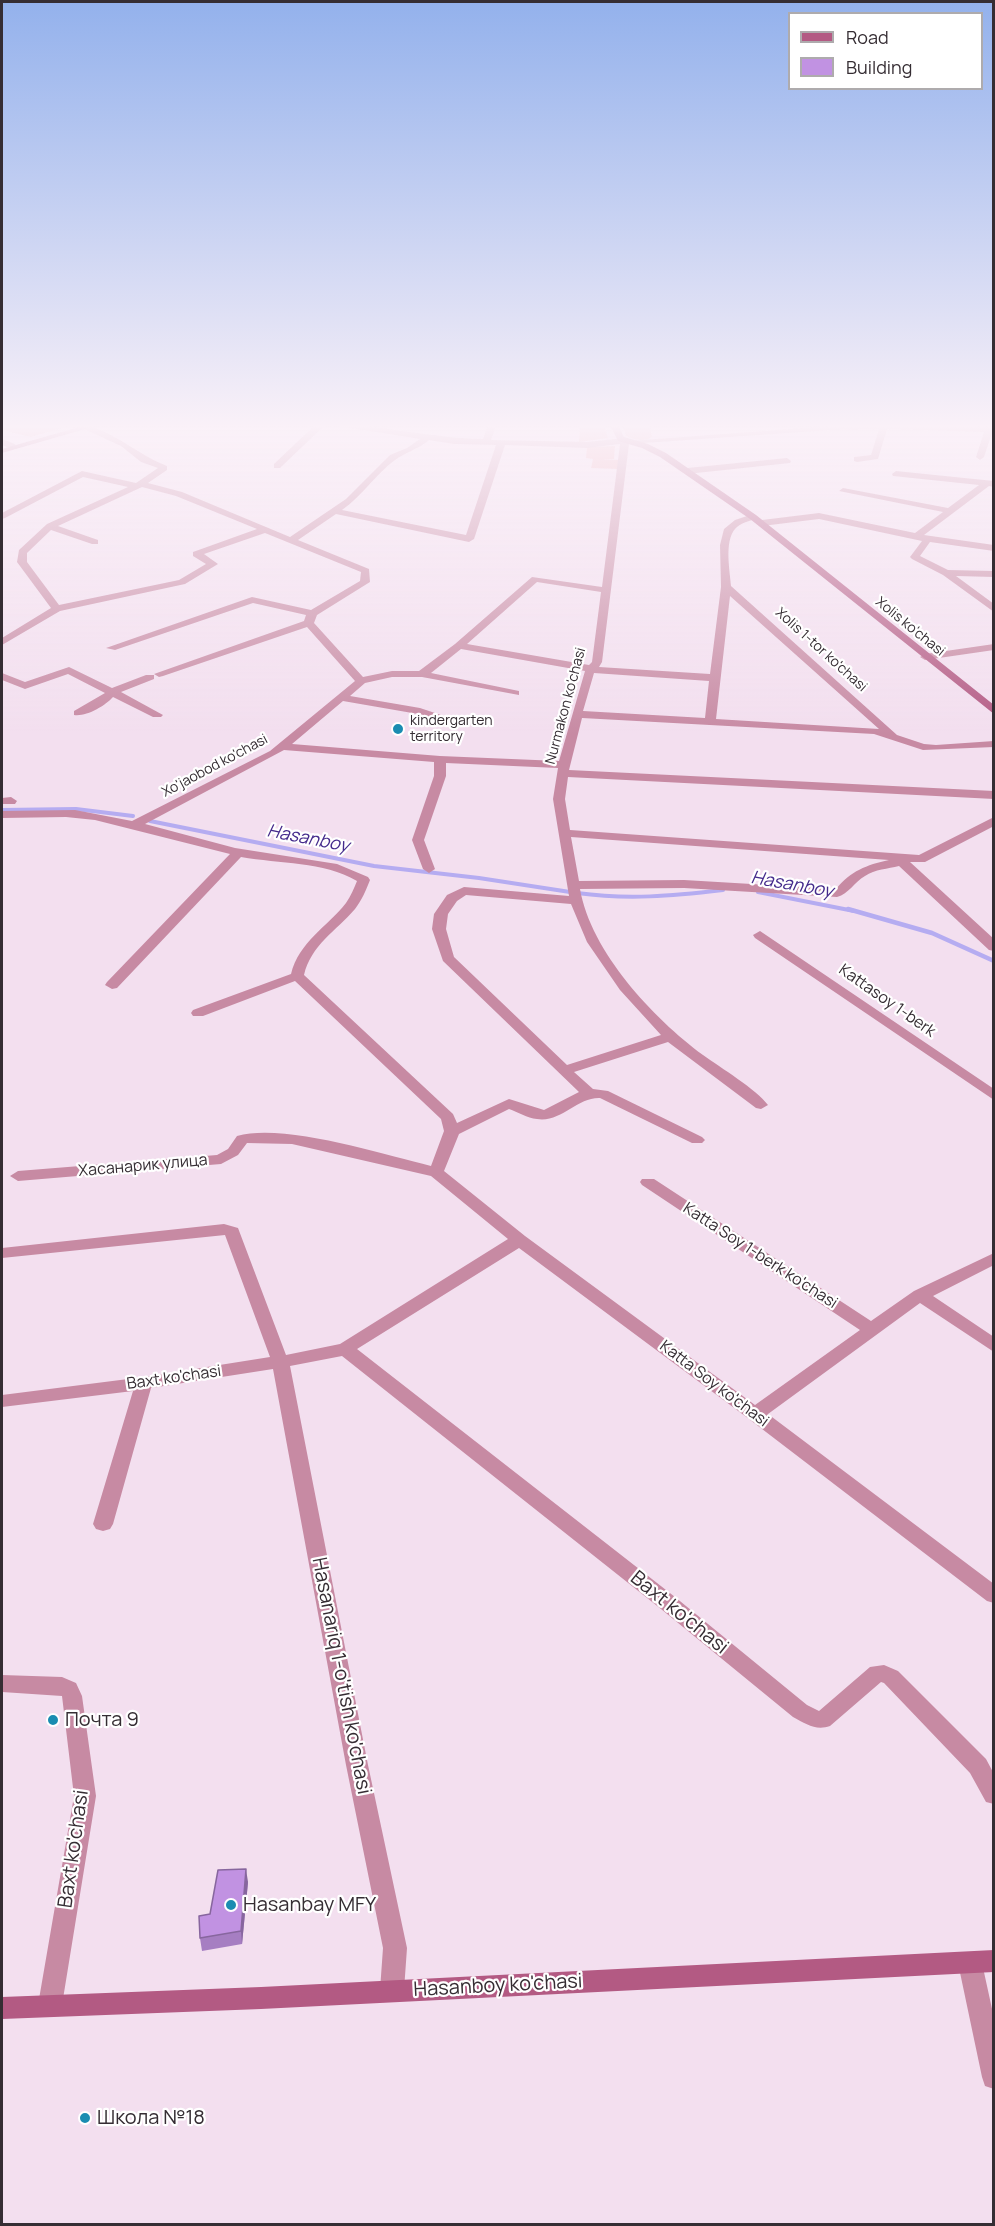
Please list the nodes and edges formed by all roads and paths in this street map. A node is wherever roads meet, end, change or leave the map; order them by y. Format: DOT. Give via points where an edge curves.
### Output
graph roads {
  1 [pos="49,527"];
  2 [pos="52,527"];
  3 [pos="257,527"];
  4 [pos="311,527"];
  5 [pos="412,527"];
  6 [pos="474,527"];
  7 [pos="615,527"];
  8 [pos="732,527"];
  9 [pos="766,527"];
  10 [pos="869,527"];
  11 [pos="929,527"];
  12 [pos="264,530"];
  13 [pos="993,534"];
  14 [pos="916,537"];
  15 [pos="928,539"];
  16 [pos="290,541"];
  17 [pos="94,542"];
  18 [pos="993,548"];
  19 [pos="946,573"];
  20 [pos="993,574"];
  21 [pos="726,586"];
  22 [pos="605,590"];
  23 [pos="57,609"];
  24 [pos="993,609"];
  25 [pos="310,618"];
  26 [pos="2,642"];
  27 [pos="459,646"];
  28 [pos="993,647"];
  29 [pos="111,648"];
  30 [pos="925,657"];
  31 [pos="593,670"];
  32 [pos="422,674"];
  33 [pos="2,676"];
  34 [pos="715,678"];
  35 [pos="361,681"];
  36 [pos="111,692"];
  37 [pos="515,693"];
  38 [pos="342,698"];
  39 [pos="993,711"];
  40 [pos="78,713"];
  41 [pos="578,714"];
  42 [pos="157,715"];
  43 [pos="710,721"];
  44 [pos="456,722"];
  45 [pos="894,736"];
  46 [pos="993,744"];
  47 [pos="284,747"];
  48 [pos="440,759"];
  49 [pos="563,769"];
  50 [pos="993,795"];
  51 [pos="2,815"];
  52 [pos="991,824"];
  53 [pos="134,825"];
  54 [pos="565,833"];
  55 [pos="239,852"];
  56 [pos="900,859"];
  57 [pos="429,869"];
  58 [pos="574,885"];
  59 [pos="576,901"];
  60 [pos="760,935"];
  61 [pos="993,947"];
  62 [pos="297,976"];
  63 [pos="111,985"];
  64 [pos="198,1013"];
  65 [pos="670,1037"];
  66 [pos="564,1071"];
  67 [pos="589,1093"];
  68 [pos="993,1096"];
  69 [pos="761,1104"];
  70 [pos="452,1131"];
  71 [pos="697,1140"];
  72 [pos="435,1172"];
  73 [pos="18,1176"];
  74 [pos="648,1182"];
  75 [pos="519,1240"];
  76 [pos="2,1253"];
  77 [pos="993,1258"];
  78 [pos="920,1295"];
  79 [pos="872,1330"];
  80 [pos="993,1346"];
  81 [pos="345,1349"];
  82 [pos="280,1362"];
  83 [pos="144,1383"];
  84 [pos="2,1401"];
  85 [pos="755,1414"];
  86 [pos="103,1524"];
  87 [pos="993,1595"];
  88 [pos="2,1684"];
  89 [pos="993,1795"];
  90 [pos="993,1961"];
  91 [pos="970,1963"];
  92 [pos="392,1990"];
  93 [pos="50,2006"];
  94 [pos="2,2008"];
  95 [pos="993,2077"];
  1 -- 23 [label="street" via="22,552 22,562"];
  2 -- 17 [label="street"];
  3 -- 12 [label="street"];
  4 -- 16 [label="street"];
  5 -- 6 [label="street" via="470,539"];
  7 -- 22 [label="street, Nurmakon ko'chasi"];
  8 -- 21 [label="street" via="724,545"];
  9 -- 30 [label="street, Xolis ko'chasi"];
  10 -- 14 [label="street"];
  11 -- 14 [label="street"];
  12 -- 16 [label="street"];
  12 -- 23 [label="street" via="196,554 213,564 182,582"];
  13 -- 18 [label="street"];
  14 -- 15 [label="street"];
  15 -- 18 [label="street"];
  15 -- 19 [label="street" via="915,557"];
  16 -- 25 [label="street" via="366,571 365,582"];
  19 -- 20 [label="street"];
  19 -- 24 [label="street"];
  21 -- 34 [label="street"];
  21 -- 45 [label="street, Xolis 1-tor ko'chasi"];
  22 -- 27 [label="street" via="535,579"];
  22 -- 31 [label="street, Nurmakon ko'chasi"];
  23 -- 26 [label="street"];
  25 -- 29 [label="street" via="252,600"];
  25 -- 35 [label="street"];
  25 -- 36 [label="street"];
  27 -- 31 [label="street"];
  27 -- 32 [label="street"];
  28 -- 30 [label="street"];
  30 -- 39 [label="street, Xolis ko'chasi"];
  31 -- 34 [label="street"];
  31 -- 41 [label="street, Nurmakon ko'chasi" via="587,675"];
  32 -- 35 [label="street, Xo'jaobod ko'chasi" via="392,674"];
  32 -- 37 [label="street, Xo'jaobod ko'chasi"];
  33 -- 36 [label="street" via="25,686 69,670"];
  34 -- 43 [label="street"];
  35 -- 38 [label="street, Xo'jaobod ko'chasi"];
  36 -- 40 [label="street"];
  36 -- 42 [label="street"];
  38 -- 44 [label="street" via="420,711"];
  38 -- 47 [label="street, Xo'jaobod ko'chasi"];
  41 -- 43 [label="street"];
  41 -- 49 [label="street, Nurmakon ko'chasi"];
  43 -- 45 [label="street" via="875,731"];
  45 -- 46 [label="street" via="923,747"];
  47 -- 48 [label="street"];
  47 -- 53 [label="street, Xo'jaobod ko'chasi"];
  48 -- 49 [label="street"];
  48 -- 57 [label="street" via="440,776 418,840"];
  49 -- 50 [label="street"];
  49 -- 54 [label="street, Nurmakon ko'chasi" via="559,799"];
  51 -- 53 [label="street" via="67,813"];
  52 -- 56 [label="street" via="921,859"];
  53 -- 55 [label="street"];
  54 -- 56 [label="street"];
  54 -- 58 [label="street, Nurmakon ko'chasi"];
  55 -- 62 [label="street" via="338,867 364,880 352,904 310,945 299,963"];
  55 -- 63 [label="street"];
  56 -- 58 [label="street" via="863,869 837,893 684,884"];
  56 -- 61 [label="street"];
  58 -- 59 [label="street, Nurmakon ko'chasi"];
  59 -- 65 [label="street, Nurmakon ko'chasi" via="594,942 620,980"];
  59 -- 66 [label="street" via="464,891 452,898 441,914 439,929 448,958"];
  60 -- 68 [label="street, Kattasoy 1-berk"];
  62 -- 64 [label="street"];
  62 -- 70 [label="street" via="448,1117"];
  65 -- 66 [label="street"];
  65 -- 69 [label="street, Nurmakon ko'chasi"];
  66 -- 67 [label="street"];
  67 -- 70 [label="street" via="547,1115 537,1115 516,1104 503,1104"];
  67 -- 71 [label="street" via="603,1094"];
  70 -- 72 [label="street"];
  72 -- 73 [label="street, Хасанарик улица" via="292,1139 253,1137 242,1139 221,1160"];
  72 -- 75 [label="street, Katta Soy ko'chasi"];
  74 -- 79 [label="street, Katta Soy 1-berk ko'chasi"];
  75 -- 81 [label="street, Baxt ko'chasi"];
  75 -- 85 [label="street, Katta Soy ko'chasi"];
  76 -- 82 [label="street" via="229,1230"];
  77 -- 78 [label="street"];
  78 -- 79 [label="street"];
  78 -- 80 [label="street"];
  79 -- 85 [label="street"];
  81 -- 82 [label="street, Baxt ko'chasi"];
  81 -- 89 [label="street, Baxt ko'chasi" via="800,1711 823,1720 877,1673 884,1673 978,1766"];
  82 -- 83 [label="street, Baxt ko'chasi"];
  82 -- 92 [label="street, Hasanariq 1-o'tish ko'chasi" via="395,1948"];
  83 -- 84 [label="street, Baxt ko'chasi"];
  83 -- 86 [label="street"];
  85 -- 87 [label="street, Katta Soy ko'chasi"];
  88 -- 93 [label="street, Baxt ko'chasi" via="62,1686 72,1696 85,1796"];
  90 -- 91 [label="street, Hasanboy ko'chasi"];
  91 -- 92 [label="street, Hasanboy ko'chasi"];
  91 -- 95 [label="street"];
  92 -- 93 [label="street, Hasanboy ko'chasi"];
  93 -- 94 [label="street, Hasanboy ko'chasi"];
}
